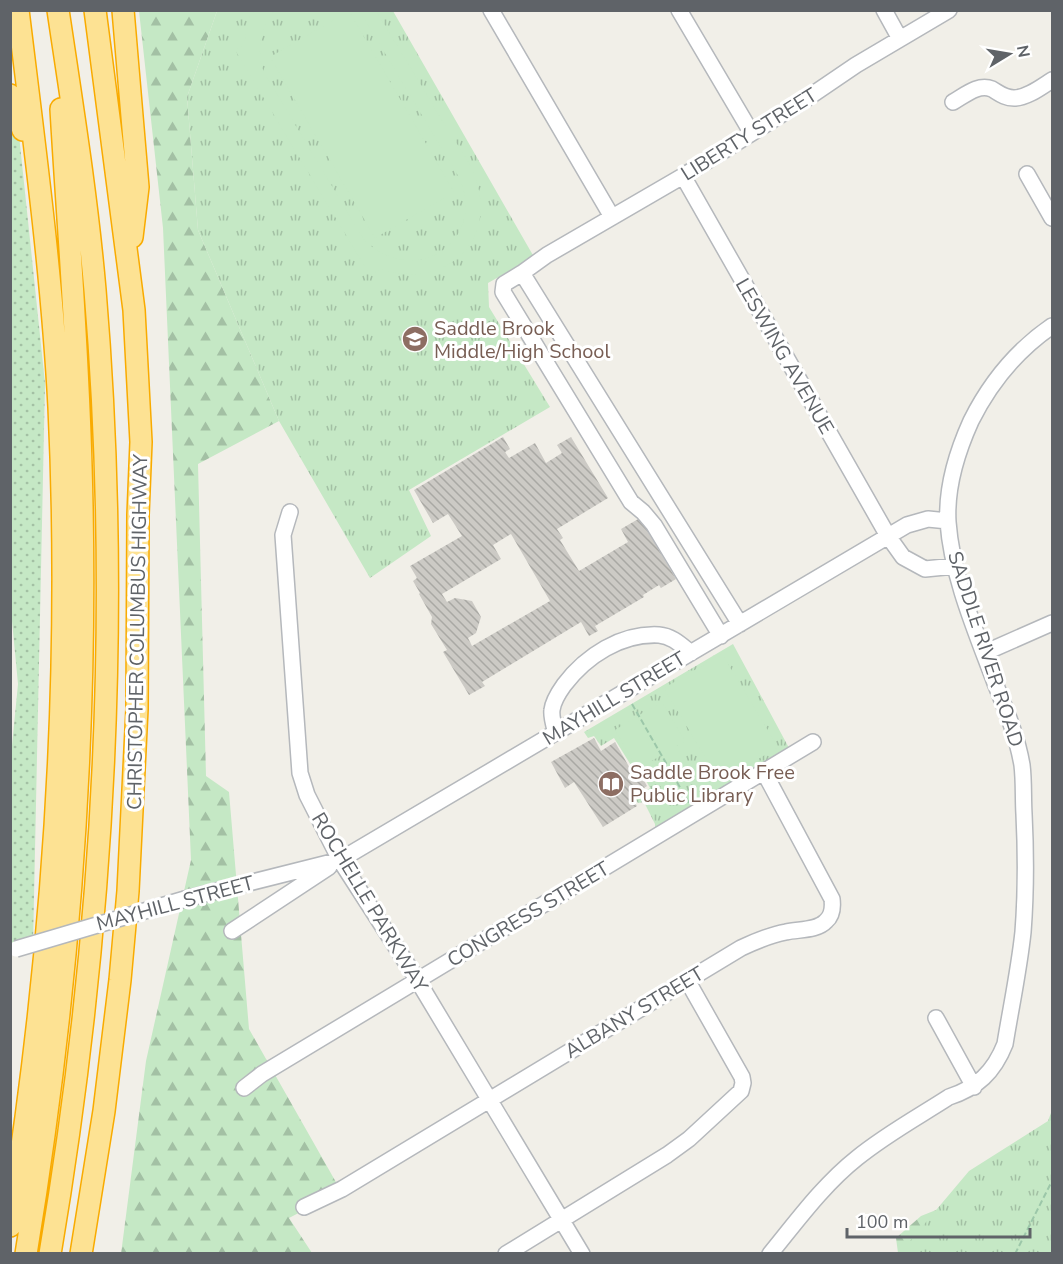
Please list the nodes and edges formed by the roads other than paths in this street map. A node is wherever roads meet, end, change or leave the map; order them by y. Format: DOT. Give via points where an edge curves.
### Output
graph roads {
  1 [pos="18,10"];
  2 [pos="57,10"];
  3 [pos="95,10"];
  4 [pos="123,10"];
  5 [pos="491,10"];
  6 [pos="679,10"];
  7 [pos="884,10"];
  8 [pos="950,10"];
  9 [pos="900,39"];
  10 [pos="1053,80"];
  11 [pos="10,95"];
  12 [pos="953,102"];
  13 [pos="751,132"];
  14 [pos="1027,174"];
  15 [pos="683,176"];
  16 [pos="38,182"];
  17 [pos="612,217"];
  18 [pos="1053,218"];
  19 [pos="128,270"];
  20 [pos="522,273"];
  21 [pos="1051,330"];
  22 [pos="291,512"];
  23 [pos="948,521"];
  24 [pos="888,536"];
  25 [pos="955,566"];
  26 [pos="1053,623"];
  27 [pos="740,624"];
  28 [pos="720,636"];
  29 [pos="691,653"];
  30 [pos="984,653"];
  31 [pos="556,733"];
  32 [pos="813,742"];
  33 [pos="764,772"];
  34 [pos="340,860"];
  35 [pos="232,931"];
  36 [pos="13,949"];
  37 [pos="687,980"];
  38 [pos="418,981"];
  39 [pos="936,1018"];
  40 [pos="37,1037"];
  41 [pos="974,1087"];
  42 [pos="244,1088"];
  43 [pos="489,1100"];
  44 [pos="10,1138"];
  45 [pos="304,1207"];
  46 [pos="562,1221"];
  47 [pos="10,1226"];
  48 [pos="82,1249"];
  49 [pos="26,1254"];
  50 [pos="51,1254"];
  51 [pos="506,1254"];
  52 [pos="582,1254"];
  53 [pos="770,1254"];
  1 -- 16 [label="highway"];
  2 -- 49 [label="highway, CHRISTOPHER COLUMBUS HIGHWAY" via="78,379 83,556 81,678 63,976"];
  2 -- 50 [label="highway, CHRISTOPHER COLUMBUS HIGHWAY" via="81,160 96,299 108,631 104,774 92,951"];
  3 -- 19 [label="highway, CHRISTOPHER COLUMBUS HIGHWAY"];
  4 -- 19 [label="highway" via="138,188"];
  5 -- 17 [label="street"];
  6 -- 13 [label="street"];
  7 -- 9 [label="street"];
  8 -- 9 [label="street, LIBERTY STREET"];
  9 -- 13 [label="street, LIBERTY STREET"];
  10 -- 12 [label="street" via="1015,98 982,87"];
  11 -- 16 [label="highway"];
  13 -- 15 [label="street, LIBERTY STREET"];
  14 -- 18 [label="street"];
  15 -- 17 [label="street, LIBERTY STREET"];
  15 -- 24 [label="street, LESWING AVENUE"];
  16 -- 40 [label="highway" via="58,405 63,632 58,779"];
  17 -- 20 [label="street, LIBERTY STREET"];
  19 -- 48 [label="highway, CHRISTOPHER COLUMBUS HIGHWAY" via="141,442 134,802 115,1024"];
  20 -- 27 [label="street"];
  20 -- 28 [label="street, LIBERTY STREET" via="504,284 503,292 631,502 654,525"];
  21 -- 23 [label="street, SADDLE RIVER ROAD" via="1032,340 1011,361 977,409 957,456"];
  22 -- 34 [label="street, ROCHELLE PARKWAY" via="283,536 300,773"];
  23 -- 24 [label="street, MAYHILL STREET" via="928,519"];
  23 -- 25 [label="street, SADDLE RIVER ROAD"];
  24 -- 25 [label="street" via="903,557 925,569"];
  24 -- 27 [label="street, MAYHILL STREET"];
  25 -- 30 [label="street, SADDLE RIVER ROAD"];
  26 -- 30 [label="street"];
  27 -- 28 [label="street, MAYHILL STREET"];
  28 -- 29 [label="street, MAYHILL STREET"];
  29 -- 31 [label="street, MAYHILL STREET"];
  29 -- 31 [label="street" via="674,639 660,635 616,643 596,653 577,668 559,693 552,710"];
  30 -- 41 [label="street, SADDLE RIVER ROAD" via="1012,724 1022,768 1025,898 1023,935 1005,1044 990,1072"];
  31 -- 34 [label="street, MAYHILL STREET"];
  32 -- 33 [label="street, CONGRESS STREET"];
  33 -- 37 [label="street, ALBANY STREET" via="832,899 831,914 820,926 787,931 741,948"];
  33 -- 38 [label="street, CONGRESS STREET"];
  34 -- 35 [label="street, MAYHILL STREET"];
  34 -- 36 [label="street, MAYHILL STREET, bridge" via="184,899"];
  34 -- 38 [label="street, ROCHELLE PARKWAY"];
  37 -- 43 [label="street, ALBANY STREET"];
  37 -- 46 [label="street" via="742,1077 741,1091 682,1144"];
  38 -- 42 [label="street, CONGRESS STREET"];
  38 -- 43 [label="street, ROCHELLE PARKWAY"];
  39 -- 41 [label="street"];
  40 -- 44 [label="highway" via="22,1078"];
  40 -- 47 [label="highway"];
  41 -- 53 [label="street, SADDLE RIVER ROAD" via="949,1097 855,1160"];
  43 -- 45 [label="street, ALBANY STREET" via="342,1189"];
  43 -- 46 [label="street, ROCHELLE PARKWAY"];
  46 -- 51 [label="street"];
  46 -- 52 [label="street, ROCHELLE PARKWAY"];
}
